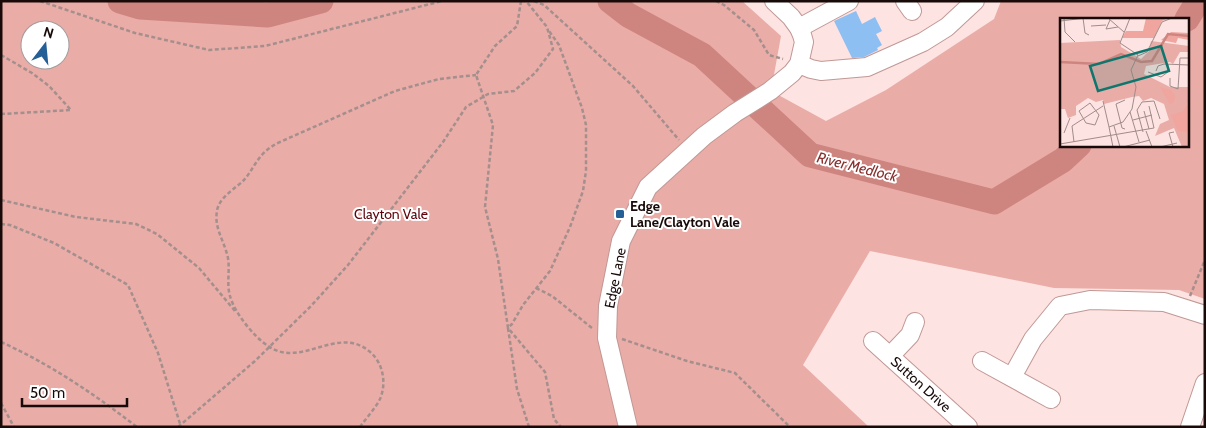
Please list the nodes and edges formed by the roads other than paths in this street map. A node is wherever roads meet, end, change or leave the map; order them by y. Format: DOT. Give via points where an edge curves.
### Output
graph roads {
  1 [pos="774,1"];
  2 [pos="849,1"];
  3 [pos="975,1"];
  4 [pos="799,28"];
  5 [pos="799,64"];
  6 [pos="1205,315"];
  7 [pos="914,322"];
  8 [pos="873,341"];
  9 [pos="890,356"];
  10 [pos="982,361"];
  11 [pos="1012,377"];
  12 [pos="1204,389"];
  13 [pos="1051,399"];
  14 [pos="628,427"];
  15 [pos="968,427"];
  16 [pos="1190,427"];
  1 -- 4 [label="street"];
  2 -- 4 [label="street"];
  3 -- 5 [label="street" via="947,27 923,42 867,67 821,71"];
  4 -- 5 [label="street" via="804,42"];
  5 -- 14 [label="street, Edge Lane" via="770,91 704,136 648,187 622,241 608,306 607,338"];
  6 -- 11 [label="street" via="1164,302 1090,300 1060,306 1033,339"];
  7 -- 9 [label="street" via="910,335"];
  8 -- 9 [label="street, Sutton Drive"];
  9 -- 15 [label="street, Sutton Drive"];
  10 -- 11 [label="street"];
  11 -- 13 [label="street"];
  12 -- 16 [label="street"];
}
